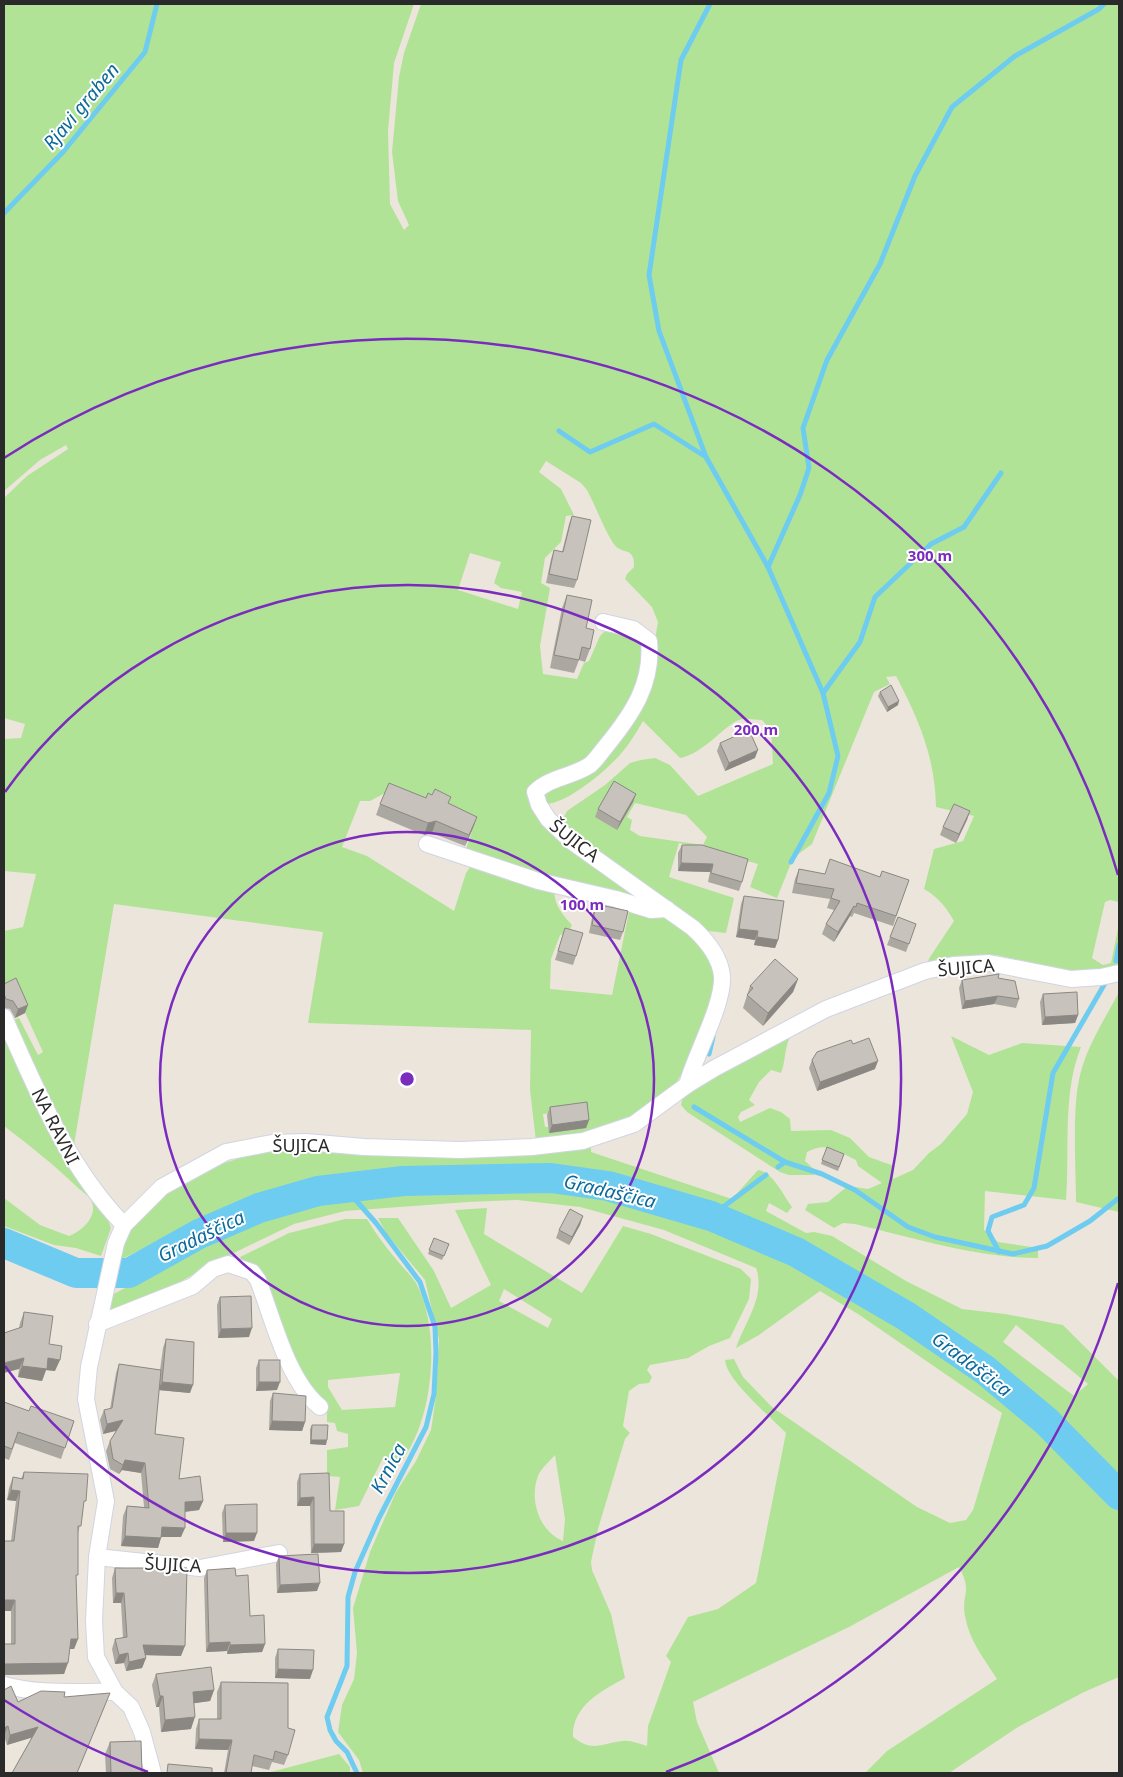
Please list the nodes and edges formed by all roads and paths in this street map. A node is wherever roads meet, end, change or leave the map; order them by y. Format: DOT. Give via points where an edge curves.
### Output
graph roads {
  1 [pos="602,622"];
  2 [pos="427,844"];
  3 [pos="667,909"];
  4 [pos="1119,973"];
  5 [pos="4,1017"];
  6 [pos="687,1085"];
  7 [pos="124,1225"];
  8 [pos="97,1324"];
  9 [pos="320,1407"];
  10 [pos="279,1553"];
  11 [pos="97,1558"];
  12 [pos="4,1685"];
  13 [pos="115,1692"];
  14 [pos="153,1773"];
  1 -- 3 [label="street, ŠUJICA" via="633,629 649,641 651,661 643,690 591,764 543,784 535,792 538,805 548,819 571,841"];
  2 -- 3 [label="street" via="538,881 651,910"];
  3 -- 6 [label="street, ŠUJICA" via="704,938 717,956 722,976 716,1007"];
  4 -- 6 [label="street, ŠUJICA" via="1071,979 989,963 953,964 925,971 826,1009"];
  5 -- 7 [label="street, NA RAVNI" via="45,1110 79,1171"];
  6 -- 7 [label="street, ŠUJICA" via="634,1124 583,1141 460,1150 272,1143 226,1152 162,1187"];
  7 -- 8 [label="street, ŠUJICA" via="116,1242"];
  8 -- 9 [label="street" via="193,1286 213,1269 228,1264 242,1267 258,1280 294,1372 309,1398"];
  8 -- 11 [label="street" via="86,1399 106,1500"];
  10 -- 11 [label="street, ŠUJICA" via="200,1568"];
  11 -- 13 [label="street" via="96,1657"];
  12 -- 13 [label="street"];
  13 -- 14 [label="street" via="131,1707 142,1732"];
}
